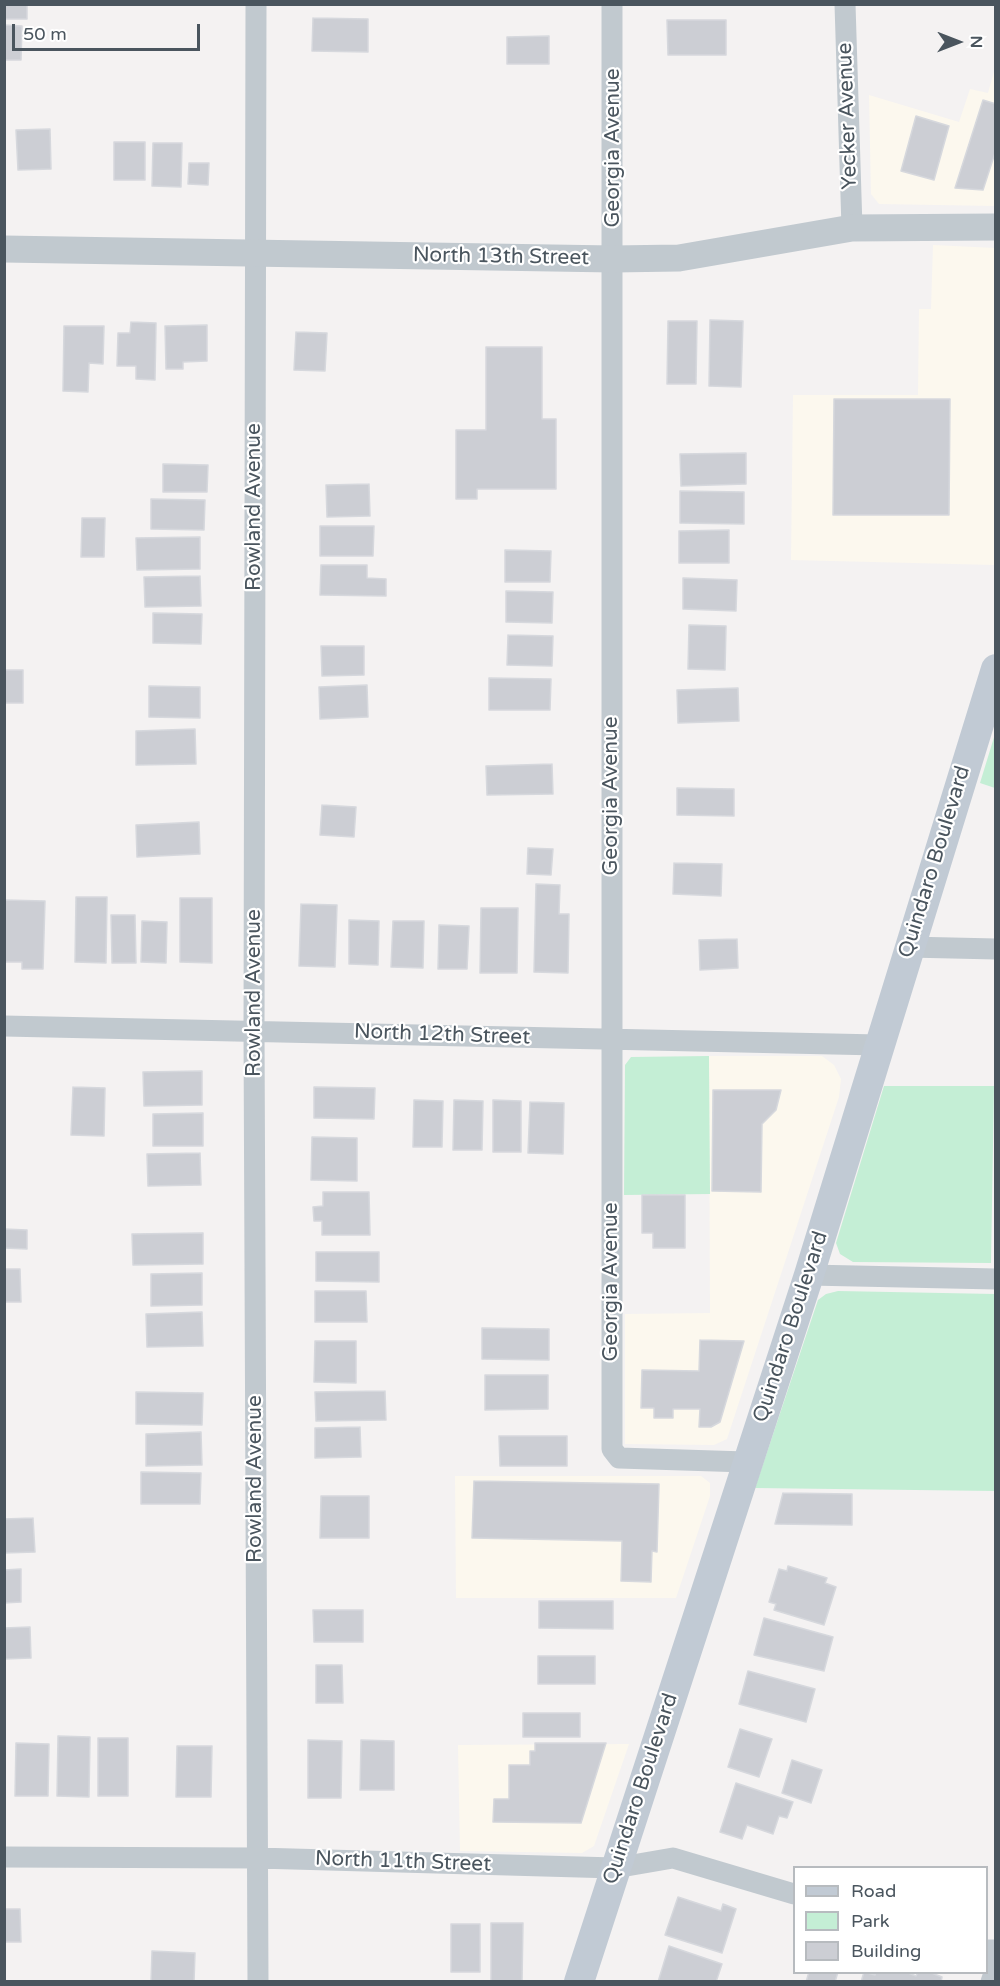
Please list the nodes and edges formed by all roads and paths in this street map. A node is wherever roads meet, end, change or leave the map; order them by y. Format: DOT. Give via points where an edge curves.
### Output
graph roads {
  1 [pos="256,4"];
  2 [pos="612,4"];
  3 [pos="845,4"];
  4 [pos="996,227"];
  5 [pos="852,228"];
  6 [pos="4,249"];
  7 [pos="254,252"];
  8 [pos="613,259"];
  9 [pos="996,669"];
  10 [pos="908,947"];
  11 [pos="996,949"];
  12 [pos="4,1026"];
  13 [pos="254,1030"];
  14 [pos="610,1040"];
  15 [pos="879,1045"];
  16 [pos="809,1275"];
  17 [pos="996,1279"];
  18 [pos="746,1462"];
  19 [pos="4,1857"];
  20 [pos="257,1858"];
  21 [pos="615,1868"];
  22 [pos="793,1893"];
  23 [pos="996,1967"];
  24 [pos="258,1982"];
  25 [pos="579,1982"];
  26 [pos="991,1982"];
  1 -- 7 [label="street, Rowland Avenue"];
  2 -- 8 [label="street, Georgia Avenue"];
  3 -- 5 [label="street, Yecker Avenue"];
  4 -- 5 [label="street, North 13th Street"];
  5 -- 8 [label="street, North 13th Street" via="679,258"];
  6 -- 7 [label="street, North 13th Street"];
  7 -- 8 [label="street, North 13th Street"];
  7 -- 13 [label="street, Rowland Avenue"];
  8 -- 14 [label="street, Georgia Avenue"];
  9 -- 10 [label="main road, Quindaro Boulevard"];
  10 -- 11 [label="street"];
  10 -- 15 [label="main road, Quindaro Boulevard"];
  12 -- 13 [label="street, North 12th Street"];
  13 -- 14 [label="street, North 12th Street"];
  13 -- 20 [label="street, Rowland Avenue"];
  14 -- 15 [label="street, North 12th Street"];
  14 -- 18 [label="street, Georgia Avenue" via="612,1449 619,1458"];
  15 -- 16 [label="main road, Quindaro Boulevard"];
  16 -- 17 [label="street"];
  16 -- 18 [label="main road, Quindaro Boulevard"];
  18 -- 21 [label="main road, Quindaro Boulevard"];
  19 -- 20 [label="street, North 11th Street"];
  20 -- 21 [label="street, North 11th Street"];
  20 -- 24 [label="street, Rowland Avenue"];
  21 -- 22 [label="street, North 11th Street" via="673,1858"];
  21 -- 25 [label="main road, Quindaro Boulevard"];
  23 -- 26 [label="street"];
}
